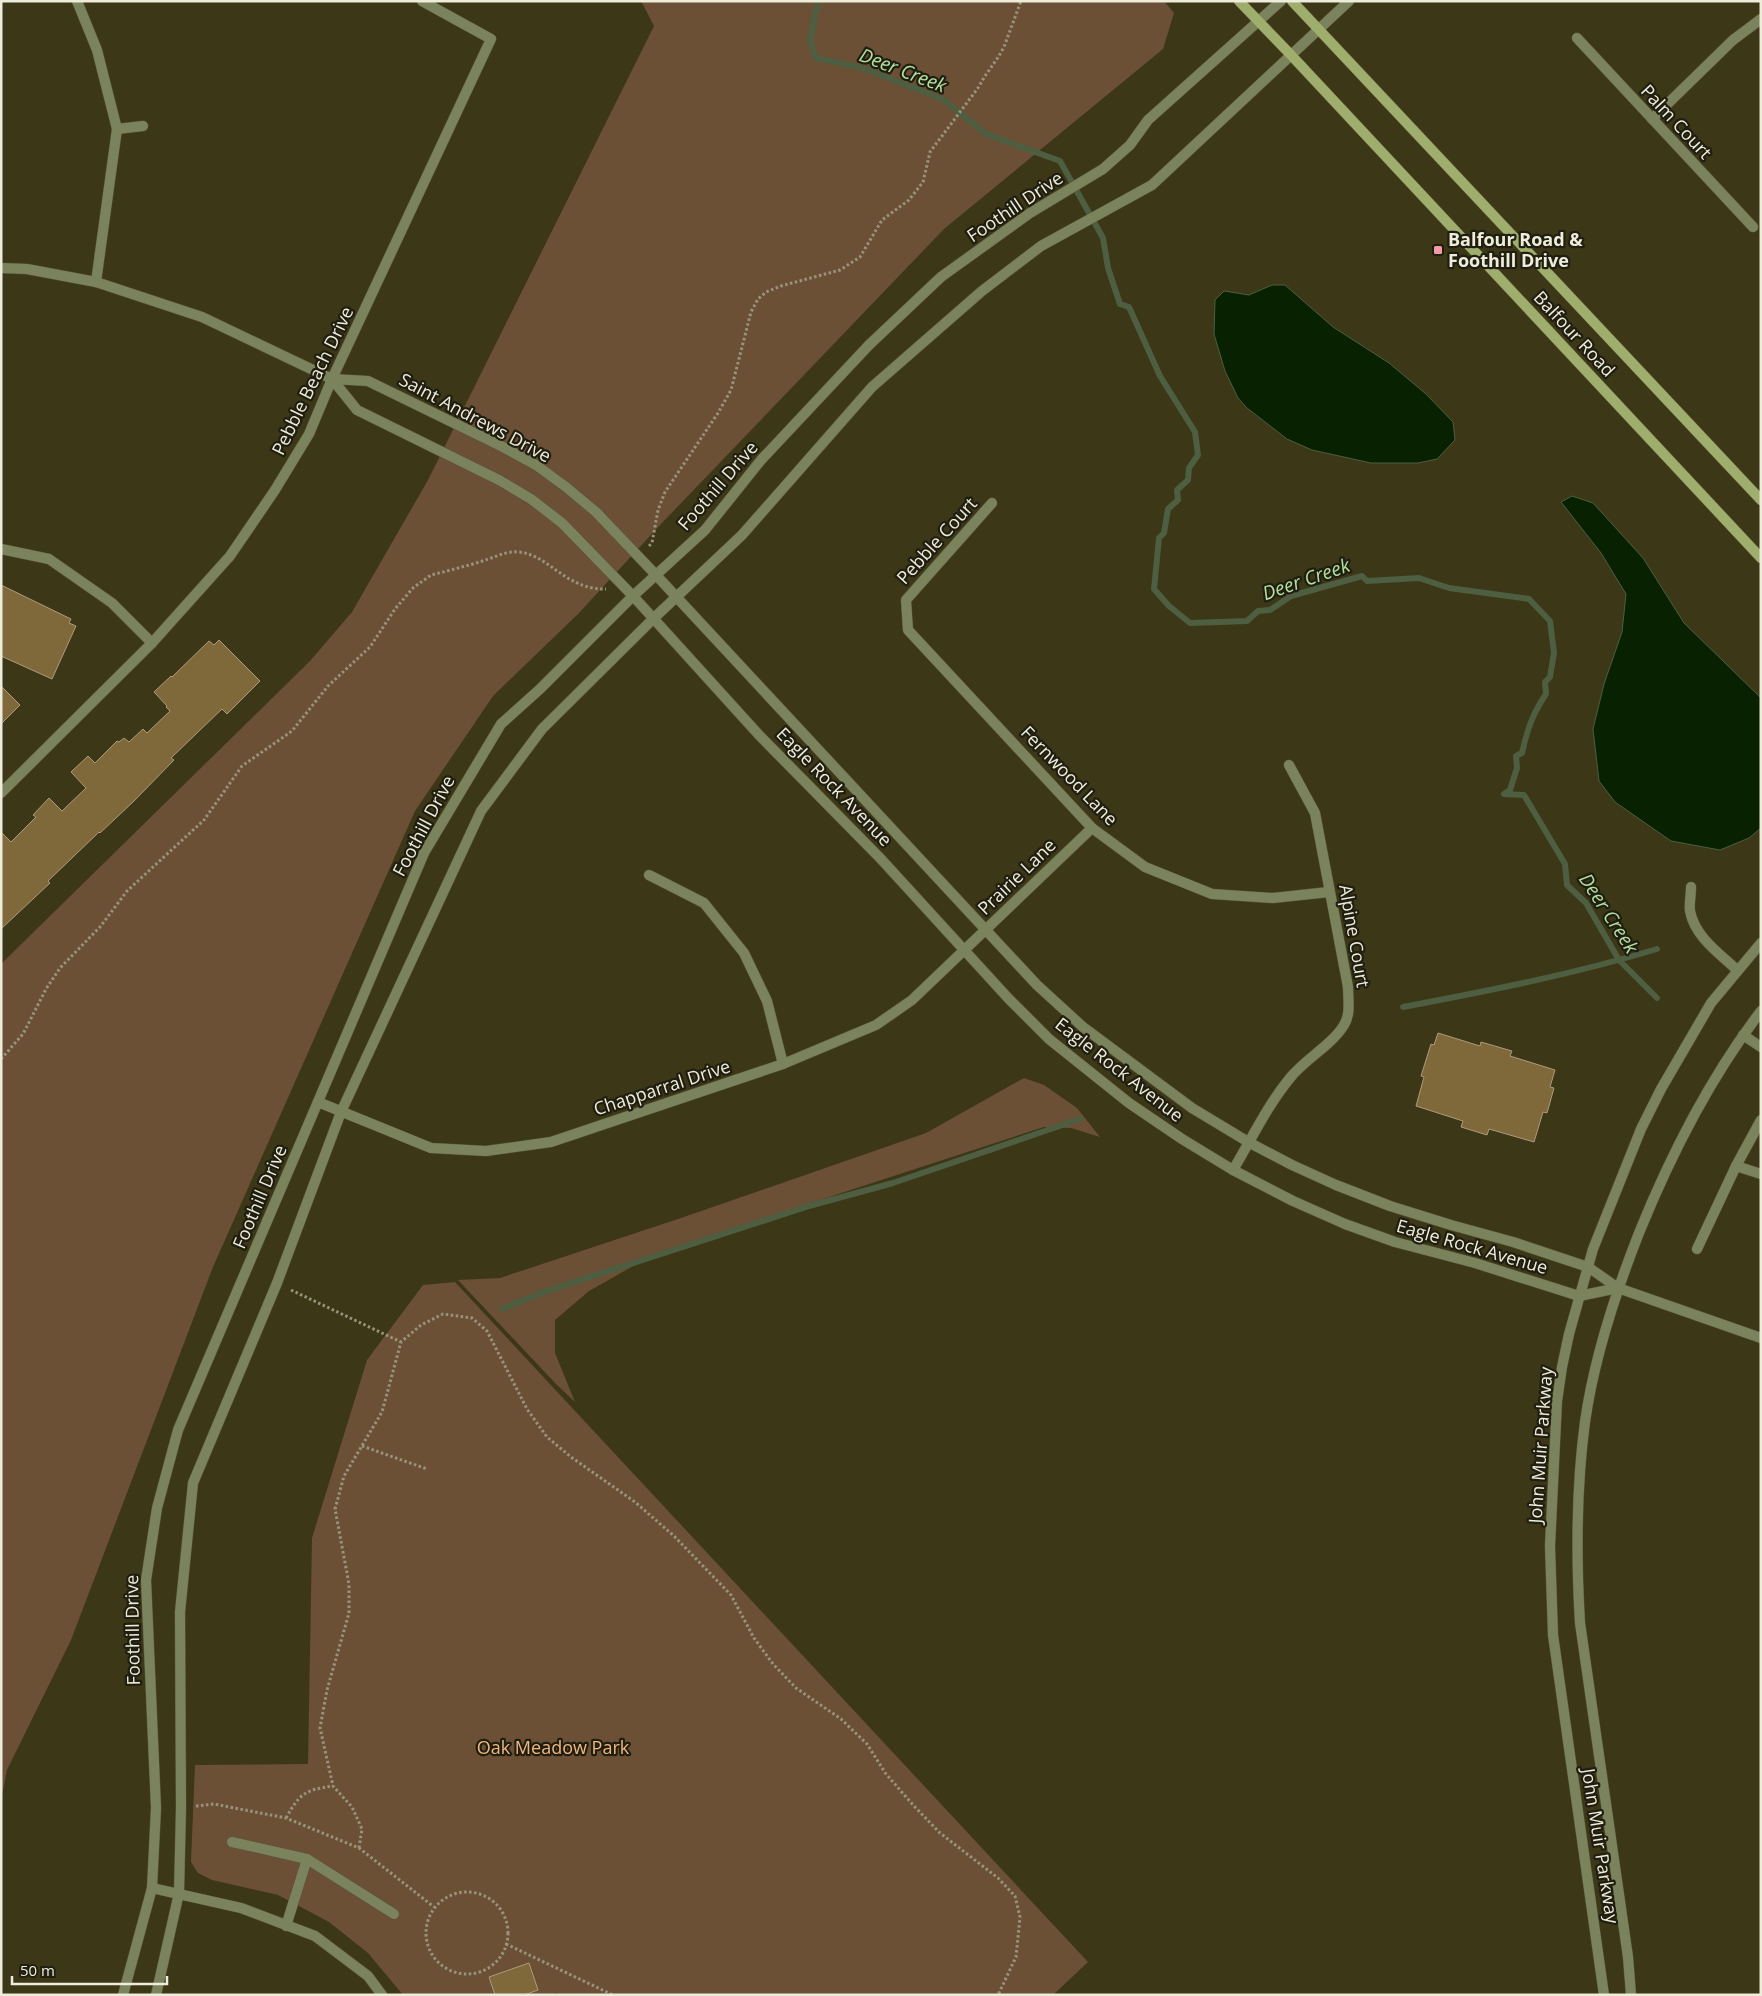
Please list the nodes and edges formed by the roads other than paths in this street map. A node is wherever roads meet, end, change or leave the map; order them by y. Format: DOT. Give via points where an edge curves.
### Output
graph roads {
  1 [pos="77,1"];
  2 [pos="422,1"];
  3 [pos="1239,1"];
  4 [pos="1281,1"];
  5 [pos="1292,1"];
  6 [pos="1349,1"];
  7 [pos="1761,20"];
  8 [pos="1258,22"];
  9 [pos="1318,30"];
  10 [pos="1577,38"];
  11 [pos="1291,55"];
  12 [pos="1652,119"];
  13 [pos="143,126"];
  14 [pos="117,129"];
  15 [pos="1753,227"];
  16 [pos="1,268"];
  17 [pos="96,282"];
  18 [pos="332,380"];
  19 [pos="1761,500"];
  20 [pos="992,504"];
  21 [pos="1,549"];
  22 [pos="1761,558"];
  23 [pos="656,575"];
  24 [pos="633,596"];
  25 [pos="677,598"];
  26 [pos="654,618"];
  27 [pos="908,630"];
  28 [pos="152,643"];
  29 [pos="1289,765"];
  30 [pos="1,793"];
  31 [pos="1092,828"];
  32 [pos="649,875"];
  33 [pos="1691,887"];
  34 [pos="1329,892"];
  35 [pos="986,930"];
  36 [pos="1761,943"];
  37 [pos="965,950"];
  38 [pos="1737,970"];
  39 [pos="1761,1011"];
  40 [pos="1743,1034"];
  41 [pos="1761,1046"];
  42 [pos="784,1064"];
  43 [pos="318,1102"];
  44 [pos="341,1112"];
  45 [pos="1761,1120"];
  46 [pos="1250,1143"];
  47 [pos="1736,1166"];
  48 [pos="1234,1170"];
  49 [pos="1761,1174"];
  50 [pos="1697,1249"];
  51 [pos="1588,1267"];
  52 [pos="1618,1288"];
  53 [pos="1579,1296"];
  54 [pos="1761,1338"];
  55 [pos="232,1842"];
  56 [pos="308,1859"];
  57 [pos="152,1888"];
  58 [pos="179,1893"];
  59 [pos="394,1914"];
  60 [pos="286,1926"];
  61 [pos="123,1995"];
  62 [pos="156,1995"];
  63 [pos="382,1995"];
  64 [pos="1604,1995"];
  65 [pos="1631,1995"];
  1 -- 14 [label="street" via="97,50"];
  2 -- 18 [label="street, Pebble Beach Drive" via="491,38"];
  3 -- 8 [label="main road, Balfour Road"];
  4 -- 8 [label="street, Foothill Drive"];
  5 -- 9 [label="main road, Balfour Road"];
  6 -- 9 [label="street"];
  7 -- 12 [label="street" via="1733,40"];
  8 -- 11 [label="main road, Balfour Road"];
  8 -- 23 [label="street, Foothill Drive" via="1148,120 1130,145 1104,169 1030,213 942,277 869,345 761,460 705,530"];
  9 -- 11 [label="street"];
  9 -- 19 [label="main road, Balfour Road"];
  10 -- 12 [label="street, Palm Court"];
  11 -- 22 [label="main road, Balfour Road"];
  11 -- 25 [label="street" via="1152,185 1041,246 982,291 872,387 742,535"];
  12 -- 15 [label="street, Palm Court"];
  13 -- 14 [label="street"];
  14 -- 17 [label="street"];
  16 -- 17 [label="street, Saint Andrews Drive" via="27,269"];
  17 -- 18 [label="street, Saint Andrews Drive" via="202,317"];
  18 -- 23 [label="street, Saint Andrews Drive" via="368,381 536,465 596,512"];
  18 -- 24 [label="street, Saint Andrews Drive" via="357,410 531,499 562,523"];
  18 -- 28 [label="street, Pebble Beach Drive" via="309,434 276,490 230,556"];
  20 -- 27 [label="street, Pebble Court" via="906,600"];
  21 -- 28 [label="street" via="49,560 112,603"];
  23 -- 24 [label="street, Foothill Drive"];
  23 -- 25 [label="street, Eagle Rock Avenue"];
  24 -- 26 [label="street, Eagle Rock Avenue"];
  24 -- 43 [label="street, Foothill Drive" via="501,724 424,853"];
  25 -- 26 [label="street"];
  25 -- 35 [label="street, Eagle Rock Avenue"];
  26 -- 37 [label="street, Eagle Rock Avenue"];
  26 -- 44 [label="street" via="542,729 481,811"];
  27 -- 31 [label="street, Fernwood Lane"];
  28 -- 30 [label="street, Pebble Beach Drive"];
  29 -- 34 [label="street, Alpine Court" via="1315,813"];
  31 -- 34 [label="street, Fernwood Lane" via="1145,866 1212,894 1273,898"];
  31 -- 35 [label="street, Prairie Lane"];
  32 -- 42 [label="street" via="704,903 744,952 767,1001"];
  33 -- 38 [label="street" via="1690,910 1695,928"];
  34 -- 46 [label="street, Alpine Court" via="1348,987 1346,1023 1290,1078"];
  35 -- 37 [label="street, Prairie Lane"];
  35 -- 46 [label="street, Eagle Rock Avenue" via="1037,985 1083,1027 1192,1108"];
  36 -- 38 [label="street, John Muir Parkway"];
  37 -- 42 [label="street, Chapparral Drive" via="912,1000 876,1025"];
  37 -- 48 [label="street, Eagle Rock Avenue" via="1049,1039 1084,1068 1137,1108"];
  38 -- 51 [label="street, John Muir Parkway" via="1711,1003 1660,1089 1628,1160"];
  39 -- 40 [label="street, John Muir Parkway"];
  40 -- 41 [label="street"];
  40 -- 52 [label="street, John Muir Parkway" via="1711,1084 1665,1170"];
  42 -- 44 [label="street, Chapparral Drive" via="551,1142 486,1151 431,1148"];
  43 -- 44 [label="street, Chapparral Drive"];
  43 -- 57 [label="street, Foothill Drive" via="178,1430 157,1508 146,1580 156,1808"];
  44 -- 58 [label="street" via="277,1283 192,1483 180,1612"];
  45 -- 47 [label="street"];
  46 -- 48 [label="street, Alpine Court"];
  46 -- 51 [label="street, Eagle Rock Avenue" via="1336,1185 1390,1206"];
  47 -- 49 [label="street"];
  47 -- 50 [label="street"];
  48 -- 53 [label="street, Eagle Rock Avenue" via="1344,1224"];
  51 -- 52 [label="street, Eagle Rock Avenue"];
  51 -- 53 [label="street, John Muir Parkway"];
  52 -- 53 [label="street, Eagle Rock Avenue"];
  52 -- 54 [label="street, Eagle Rock Avenue"];
  52 -- 65 [label="street, John Muir Parkway" via="1602,1341 1585,1422 1577,1567 1587,1686"];
  53 -- 64 [label="street, John Muir Parkway" via="1557,1401 1550,1546 1553,1635"];
  55 -- 56 [label="street"];
  56 -- 59 [label="street"];
  56 -- 60 [label="street"];
  57 -- 58 [label="street"];
  57 -- 61 [label="street, Foothill Drive"];
  58 -- 60 [label="street" via="241,1908"];
  58 -- 62 [label="street"];
  60 -- 63 [label="street" via="315,1936 368,1976"];
}
